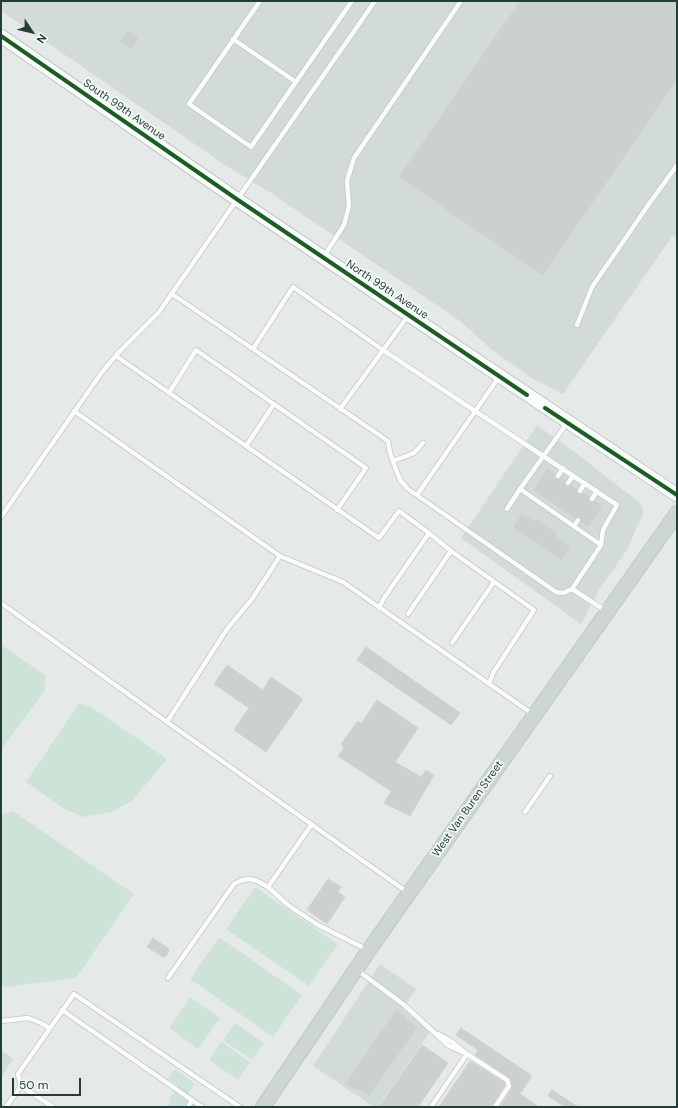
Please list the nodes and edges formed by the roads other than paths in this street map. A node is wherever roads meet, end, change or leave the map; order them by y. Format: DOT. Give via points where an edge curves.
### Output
graph roads {
  1 [pos="260,1"];
  2 [pos="352,1"];
  3 [pos="375,1"];
  4 [pos="461,1"];
  5 [pos="1,36"];
  6 [pos="233,39"];
  7 [pos="296,82"];
  8 [pos="677,165"];
  9 [pos="238,200"];
  10 [pos="324,258"];
  11 [pos="172,294"];
  12 [pos="408,316"];
  13 [pos="577,325"];
  14 [pos="254,349"];
  15 [pos="383,350"];
  16 [pos="116,356"];
  17 [pos="500,377"];
  18 [pos="169,393"];
  19 [pos="274,404"];
  20 [pos="340,409"];
  21 [pos="74,411"];
  22 [pos="476,411"];
  23 [pos="568,422"];
  24 [pos="423,443"];
  25 [pos="246,446"];
  26 [pos="544,455"];
  27 [pos="393,461"];
  28 [pos="563,468"];
  29 [pos="558,476"];
  30 [pos="574,476"];
  31 [pos="568,483"];
  32 [pos="585,483"];
  33 [pos="520,489"];
  34 [pos="580,491"];
  35 [pos="597,492"];
  36 [pos="417,495"];
  37 [pos="677,495"];
  38 [pos="544,497"];
  39 [pos="592,499"];
  40 [pos="540,503"];
  41 [pos="554,504"];
  42 [pos="507,509"];
  43 [pos="550,509"];
  44 [pos="338,510"];
  45 [pos="565,512"];
  46 [pos="677,513"];
  47 [pos="1,517"];
  48 [pos="561,517"];
  49 [pos="578,520"];
  50 [pos="574,526"];
  51 [pos="429,533"];
  52 [pos="601,545"];
  53 [pos="451,551"];
  54 [pos="280,556"];
  55 [pos="494,582"];
  56 [pos="572,589"];
  57 [pos="1,603"];
  58 [pos="379,608"];
  59 [pos="607,612"];
  60 [pos="408,614"];
  61 [pos="452,643"];
  62 [pos="489,684"];
  63 [pos="534,715"];
  64 [pos="167,722"];
  65 [pos="550,776"];
  66 [pos="525,812"];
  67 [pos="312,824"];
  68 [pos="268,888"];
  69 [pos="410,894"];
  70 [pos="369,950"];
  71 [pos="356,970"];
  72 [pos="168,978"];
  73 [pos="62,1010"];
  74 [pos="1,1021"];
  75 [pos="49,1028"];
  76 [pos="467,1054"];
  77 [pos="21,1086"];
  78 [pos="192,1100"];
  79 [pos="6,1107"];
  80 [pos="53,1107"];
  81 [pos="188,1107"];
  82 [pos="202,1107"];
  83 [pos="240,1107"];
  84 [pos="263,1107"];
  85 [pos="431,1107"];
  86 [pos="495,1107"];
  1 -- 6 [label="lane"];
  2 -- 7 [label="lane"];
  3 -- 9 [label="lane"];
  4 -- 10 [label="lane" via="354,158 347,181 349,206 344,225"];
  5 -- 9 [label="main road, South 99th Avenue"];
  6 -- 7 [label="lane"];
  6 -- 7 [label="lane" via="189,104 251,147"];
  8 -- 13 [label="lane" via="592,287"];
  9 -- 10 [label="main road, North 99th Avenue"];
  9 -- 11 [label="lane"];
  10 -- 12 [label="main road, North 99th Avenue"];
  11 -- 14 [label="lane"];
  11 -- 16 [label="lane" via="159,312"];
  12 -- 15 [label="lane"];
  12 -- 17 [label="main road, North 99th Avenue"];
  14 -- 15 [label="lane" via="293,287"];
  14 -- 20 [label="lane"];
  15 -- 20 [label="lane"];
  15 -- 22 [label="lane"];
  16 -- 18 [label="lane"];
  16 -- 21 [label="lane"];
  17 -- 22 [label="lane"];
  17 -- 23 [label="main road, North 99th Avenue"];
  18 -- 19 [label="lane" via="196,350"];
  18 -- 25 [label="lane"];
  19 -- 25 [label="lane"];
  19 -- 44 [label="lane" via="366,468"];
  20 -- 27 [label="lane" via="388,441"];
  21 -- 47 [label="lane"];
  21 -- 54 [label="lane"];
  22 -- 26 [label="lane"];
  22 -- 36 [label="lane"];
  23 -- 26 [label="lane"];
  23 -- 37 [label="main road, North 99th Avenue"];
  24 -- 27 [label="lane" via="414,453"];
  25 -- 44 [label="lane"];
  26 -- 28 [label="lane"];
  26 -- 33 [label="lane"];
  27 -- 36 [label="lane" via="400,480"];
  28 -- 29 [label="lane"];
  28 -- 30 [label="lane"];
  30 -- 31 [label="lane"];
  30 -- 32 [label="lane"];
  32 -- 34 [label="lane"];
  32 -- 35 [label="lane"];
  33 -- 40 [label="lane"];
  33 -- 42 [label="lane"];
  35 -- 39 [label="lane"];
  35 -- 52 [label="lane" via="618,505 603,530"];
  36 -- 56 [label="lane" via="556,592 563,593"];
  38 -- 40 [label="lane"];
  40 -- 43 [label="lane"];
  41 -- 43 [label="lane"];
  43 -- 48 [label="lane"];
  44 -- 51 [label="lane" via="379,538 399,511"];
  45 -- 48 [label="lane"];
  46 -- 59 [label="main road, West Van Buren Street"];
  48 -- 50 [label="lane"];
  49 -- 50 [label="lane"];
  50 -- 52 [label="lane"];
  51 -- 53 [label="lane"];
  51 -- 58 [label="lane"];
  52 -- 56 [label="lane"];
  53 -- 55 [label="lane"];
  53 -- 60 [label="lane"];
  54 -- 58 [label="lane" via="343,582"];
  54 -- 64 [label="lane" via="252,599 227,629"];
  55 -- 61 [label="lane"];
  55 -- 62 [label="lane" via="534,610 493,672"];
  56 -- 59 [label="lane"];
  57 -- 64 [label="lane"];
  58 -- 62 [label="lane"];
  59 -- 63 [label="main road, West Van Buren Street"];
  62 -- 63 [label="lane"];
  63 -- 69 [label="main road, West Van Buren Street"];
  64 -- 67 [label="lane"];
  65 -- 66 [label="lane"];
  67 -- 68 [label="lane"];
  67 -- 69 [label="lane"];
  68 -- 70 [label="lane" via="318,925"];
  68 -- 72 [label="lane" via="250,879 234,884"];
  69 -- 70 [label="main road, West Van Buren Street"];
  70 -- 71 [label="main road, West Van Buren Street"];
  71 -- 76 [label="lane" via="403,1004 449,1046"];
  71 -- 84 [label="main road, West Van Buren Street"];
  73 -- 75 [label="lane"];
  73 -- 78 [label="lane"];
  73 -- 83 [label="lane" via="74,994"];
  74 -- 75 [label="lane" via="28,1018"];
  75 -- 77 [label="lane" via="18,1074"];
  76 -- 85 [label="lane"];
  76 -- 86 [label="lane" via="507,1080 509,1086"];
  77 -- 79 [label="lane"];
  77 -- 80 [label="lane"];
  78 -- 81 [label="lane"];
  78 -- 82 [label="lane"];
}
